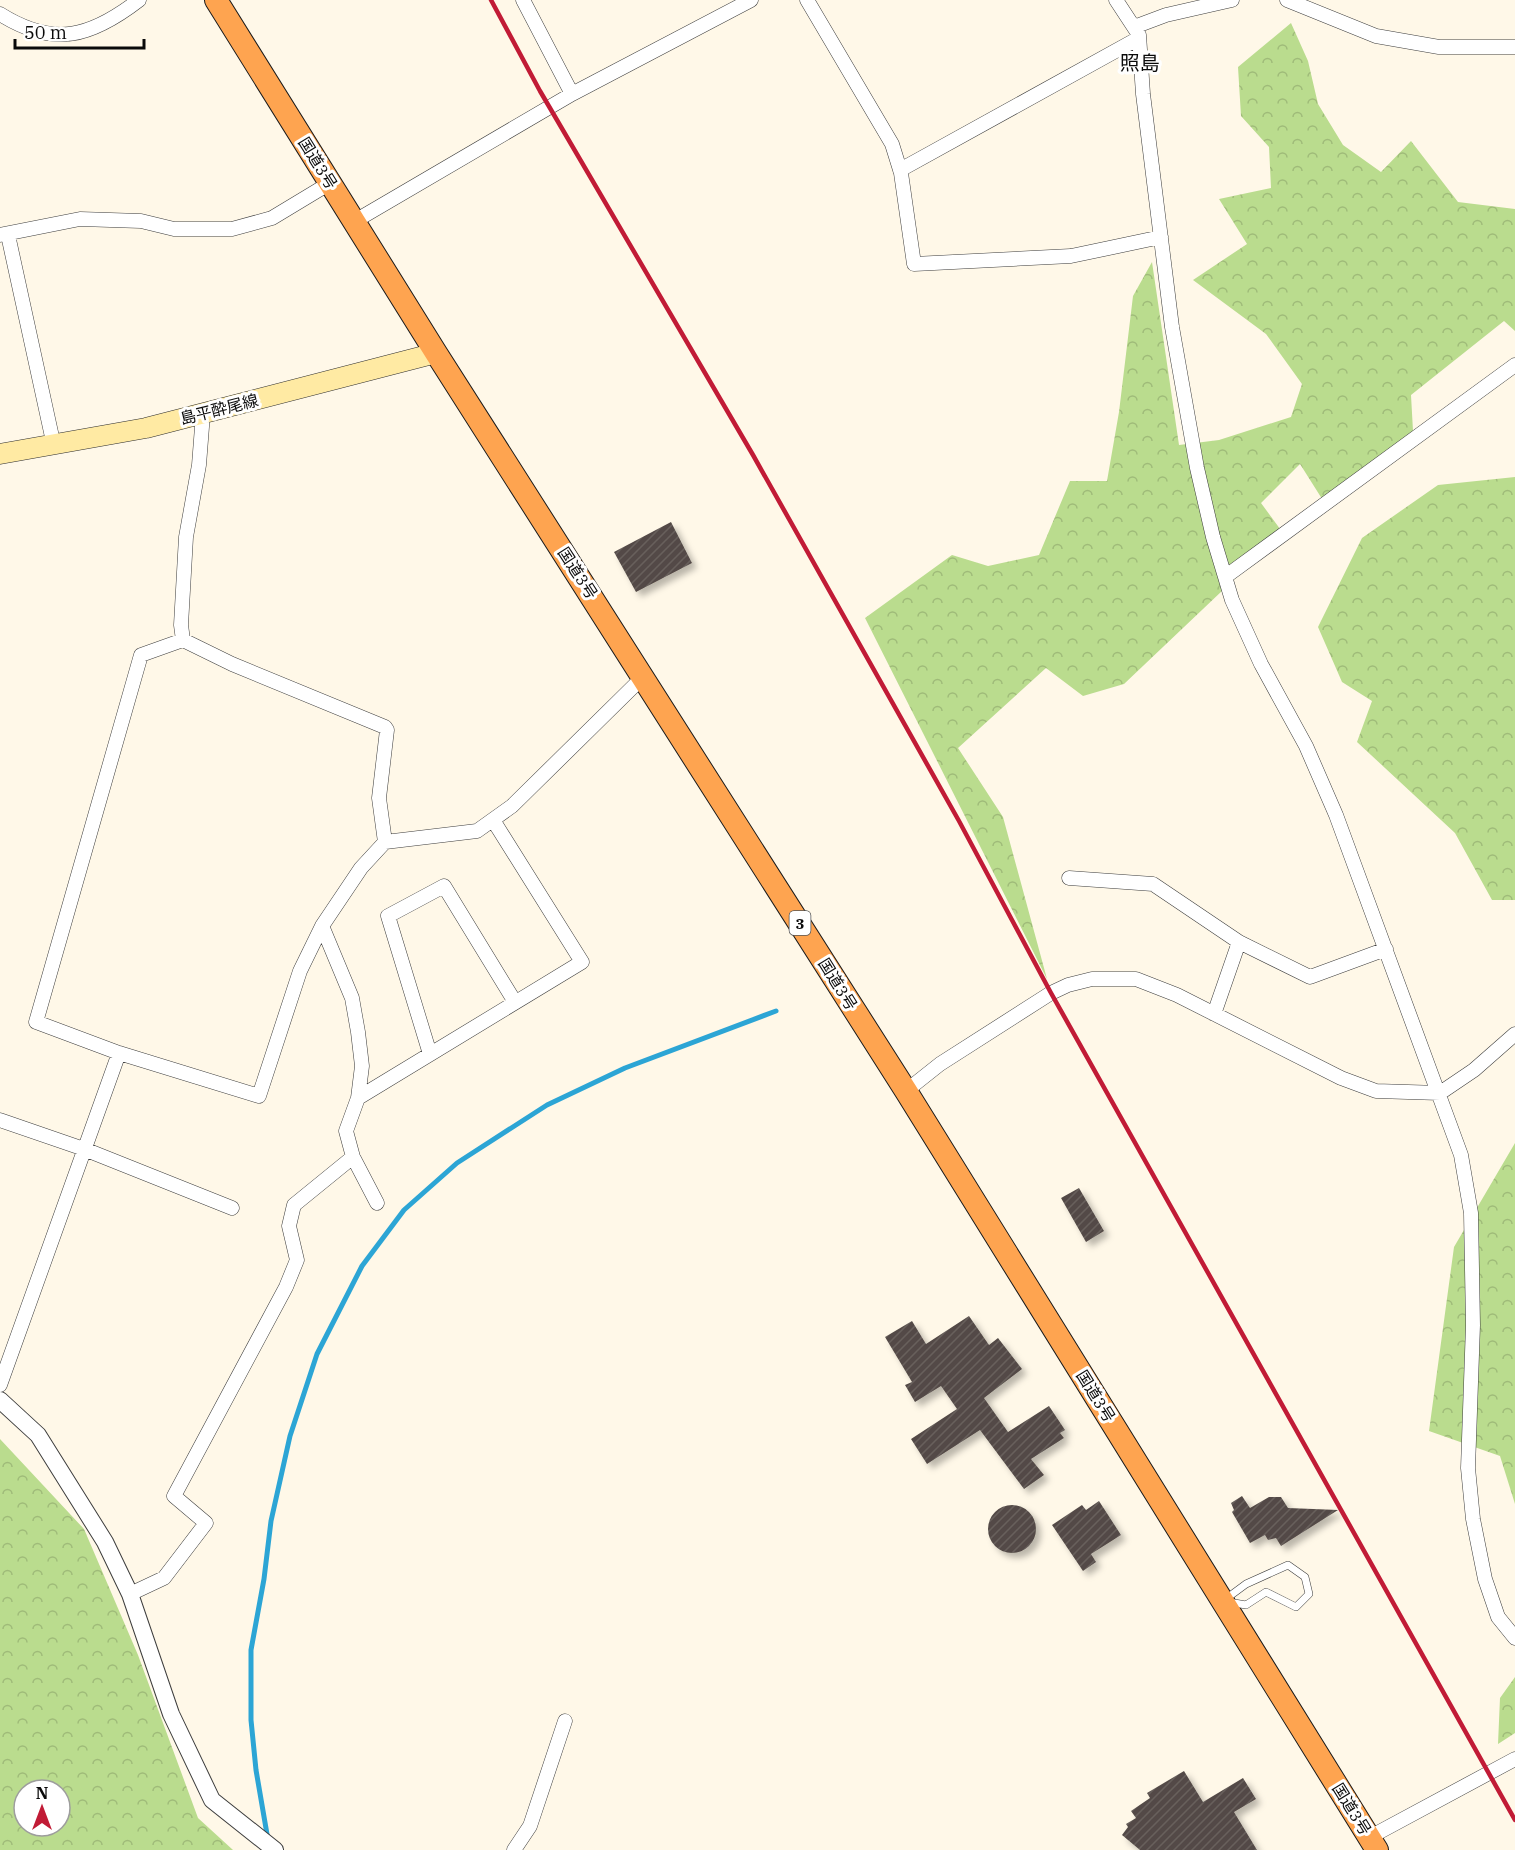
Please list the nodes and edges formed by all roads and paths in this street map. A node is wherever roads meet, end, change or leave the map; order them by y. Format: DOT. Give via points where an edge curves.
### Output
graph roads {
  1 [pos="139,0"];
  2 [pos="216,0"];
  3 [pos="523,0"];
  4 [pos="751,0"];
  5 [pos="807,0"];
  6 [pos="1116,0"];
  7 [pos="1232,0"];
  8 [pos="1287,0"];
  9 [pos="0,14"];
  10 [pos="1136,32"];
  11 [pos="1515,47"];
  12 [pos="572,94"];
  13 [pos="900,170"];
  14 [pos="330,183"];
  15 [pos="355,221"];
  16 [pos="4,235"];
  17 [pos="1161,237"];
  18 [pos="436,353"];
  19 [pos="1515,365"];
  20 [pos="203,414"];
  21 [pos="54,446"];
  22 [pos="0,454"];
  23 [pos="1226,577"];
  24 [pos="183,640"];
  25 [pos="644,676"];
  26 [pos="493,820"];
  27 [pos="385,842"];
  28 [pos="1070,878"];
  29 [pos="322,926"];
  30 [pos="1239,942"];
  31 [pos="1386,949"];
  32 [pos="515,1002"];
  33 [pos="1214,1014"];
  34 [pos="1515,1034"];
  35 [pos="119,1053"];
  36 [pos="430,1054"];
  37 [pos="906,1091"];
  38 [pos="1440,1093"];
  39 [pos="358,1098"];
  40 [pos="0,1119"];
  41 [pos="84,1149"];
  42 [pos="353,1157"];
  43 [pos="377,1203"];
  44 [pos="232,1208"];
  45 [pos="0,1385"];
  46 [pos="0,1400"];
  47 [pos="130,1594"];
  48 [pos="1223,1601"];
  49 [pos="1515,1638"];
  50 [pos="565,1721"];
  51 [pos="1515,1759"];
  52 [pos="1373,1843"];
  53 [pos="274,1850"];
  54 [pos="514,1850"];
  1 -- 9 [label="street" via="114,20 70,36 40,33"];
  2 -- 14 [label="highway, 国道3号 / 3"];
  3 -- 12 [label="street"];
  4 -- 12 [label="street"];
  5 -- 13 [label="street" via="892,144"];
  6 -- 10 [label="street"];
  7 -- 10 [label="street" via="1166,15"];
  8 -- 11 [label="street" via="1376,36 1439,48"];
  10 -- 13 [label="street"];
  10 -- 17 [label="street"];
  12 -- 15 [label="street"];
  13 -- 17 [label="street" via="914,264 1071,256"];
  14 -- 15 [label="highway, 国道3号 / 3"];
  14 -- 16 [label="street" via="272,218 232,229 174,229 141,221 80,219"];
  15 -- 18 [label="highway, 国道3号 / 3"];
  16 -- 21 [label="street"];
  17 -- 23 [label="street" via="1197,468"];
  18 -- 20 [label="main road, 島平酔尾線"];
  18 -- 25 [label="highway, 国道3号 / 3"];
  19 -- 23 [label="street"];
  20 -- 21 [label="main road, 島平酔尾線"];
  20 -- 24 [label="street" via="199,465 186,537"];
  21 -- 22 [label="main road, 島平酔尾線"];
  23 -- 31 [label="street" via="1232,600 1261,664 1306,746 1336,815"];
  24 -- 27 [label="street" via="385,727 379,798"];
  24 -- 35 [label="street" via="141,655 36,1022"];
  25 -- 26 [label="street"];
  25 -- 37 [label="highway, 国道3号 / 3"];
  26 -- 27 [label="street" via="477,831"];
  26 -- 32 [label="street" via="582,962"];
  27 -- 29 [label="street" via="361,868"];
  28 -- 30 [label="street" via="1153,884"];
  29 -- 35 [label="street" via="300,971 259,1096"];
  29 -- 39 [label="street" via="352,998 362,1066"];
  30 -- 31 [label="street" via="1310,977"];
  30 -- 33 [label="street"];
  31 -- 38 [label="street"];
  32 -- 36 [label="street"];
  32 -- 36 [label="street" via="444,886 388,916"];
  33 -- 37 [label="street" via="1136,979 1092,979 1068,985 940,1064"];
  33 -- 38 [label="street" via="1331,1073 1376,1091"];
  34 -- 38 [label="street"];
  35 -- 41 [label="street"];
  36 -- 39 [label="street"];
  37 -- 48 [label="highway, 国道3号 / 3"];
  38 -- 49 [label="street" via="1461,1155 1471,1213 1473,1325 1468,1468 1473,1520 1485,1579 1498,1617"];
  39 -- 42 [label="street" via="346,1131"];
  40 -- 41 [label="street"];
  41 -- 44 [label="street"];
  41 -- 45 [label="street"];
  42 -- 43 [label="street"];
  42 -- 47 [label="street" via="294,1205 289,1226 297,1260 286,1287 174,1496 206,1523 164,1578"];
  46 -- 47 [label="street" via="38,1436 105,1542"];
  47 -- 53 [label="street" via="171,1714 212,1800"];
  48 -- 48 [label="lane" via="1246,1584 1288,1565 1305,1577 1309,1594 1296,1607 1266,1592 1246,1605"];
  48 -- 52 [label="highway, 国道3号 / 3"];
  50 -- 54 [label="street" via="530,1826"];
  51 -- 52 [label="street"];
}
